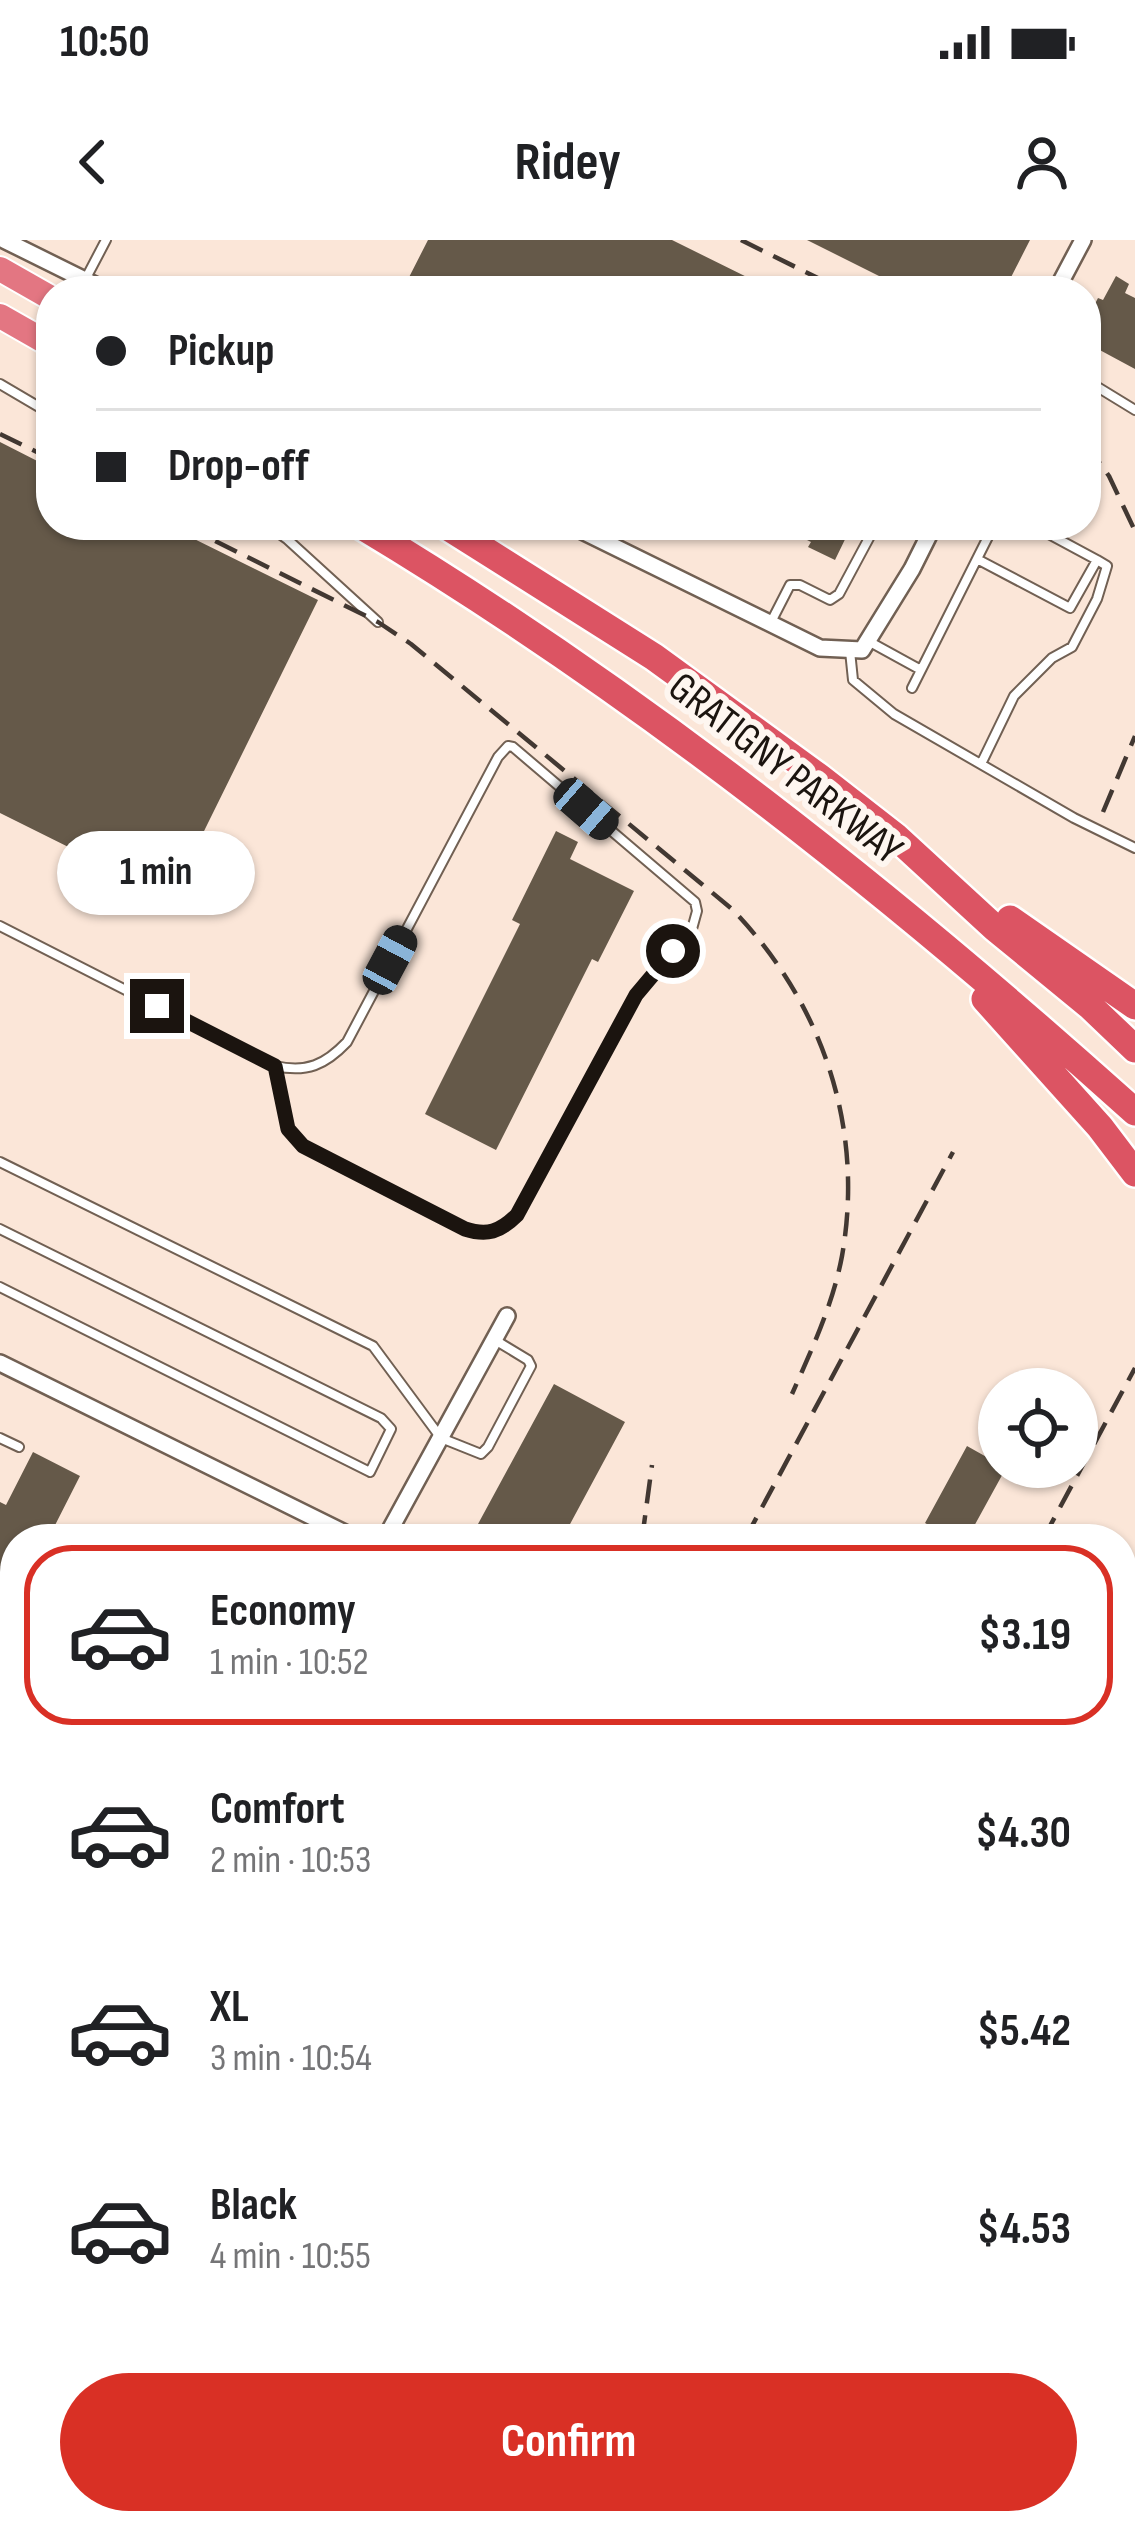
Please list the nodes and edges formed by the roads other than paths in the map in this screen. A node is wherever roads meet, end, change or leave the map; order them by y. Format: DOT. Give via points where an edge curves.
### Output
graph roads {
  1 [pos="4,240"];
  2 [pos="106,240"];
  3 [pos="1083,240"];
  4 [pos="0,269"];
  5 [pos="77,276"];
  6 [pos="87,276"];
  7 [pos="1064,276"];
  8 [pos="36,289"];
  9 [pos="0,316"];
  10 [pos="36,336"];
  11 [pos="0,385"];
  12 [pos="1101,389"];
  13 [pos="36,405"];
  14 [pos="1135,410"];
  15 [pos="289,540"];
  16 [pos="385,540"];
  17 [pos="469,540"];
  18 [pos="600,540"];
  19 [pos="868,540"];
  20 [pos="925,540"];
  21 [pos="986,540"];
  22 [pos="1060,540"];
  23 [pos="977,559"];
  24 [pos="1097,560"];
  25 [pos="378,622"];
  26 [pos="770,624"];
  27 [pos="868,641"];
  28 [pos="850,650"];
  29 [pos="921,670"];
  30 [pos="912,688"];
  31 [pos="981,764"];
  32 [pos="1135,848"];
  33 [pos="999,921"];
  34 [pos="0,926"];
  35 [pos="969,974"];
  36 [pos="1135,1006"];
  37 [pos="1135,1049"];
  38 [pos="275,1066"];
  39 [pos="1135,1112"];
  40 [pos="0,1162"];
  41 [pos="1135,1173"];
  42 [pos="0,1228"];
  43 [pos="0,1288"];
  44 [pos="507,1316"];
  45 [pos="494,1340"];
  46 [pos="0,1363"];
  47 [pos="0,1438"];
  48 [pos="441,1438"];
  49 [pos="19,1447"];
  50 [pos="327,1524"];
  51 [pos="394,1524"];
  1 -- 5 [label="street"];
  2 -- 6 [label="lane"];
  3 -- 7 [label="street"];
  4 -- 8 [label="highway"];
  9 -- 10 [label="highway"];
  11 -- 13 [label="lane"];
  12 -- 14 [label="lane"];
  15 -- 25 [label="lane"];
  16 -- 35 [label="highway, GRATIGNY PARKWAY" via="604,683 773,808"];
  17 -- 33 [label="highway, GRATIGNY PARKWAY" via="654,657"];
  18 -- 26 [label="street"];
  19 -- 26 [label="lane" via="839,594 830,601 790,585"];
  20 -- 27 [label="street"];
  21 -- 23 [label="lane"];
  22 -- 24 [label="lane"];
  23 -- 24 [label="lane" via="1070,608"];
  23 -- 29 [label="lane"];
  24 -- 31 [label="lane" via="1107,572 1072,647 1014,695"];
  26 -- 28 [label="street" via="820,648"];
  27 -- 28 [label="street"];
  27 -- 29 [label="lane"];
  28 -- 31 [label="lane" via="853,680 893,714"];
  29 -- 30 [label="lane"];
  31 -- 32 [label="lane"];
  33 -- 36 [label="highway"];
  33 -- 37 [label="highway, GRATIGNY PARKWAY"];
  34 -- 38 [label="lane"];
  35 -- 39 [label="highway"];
  35 -- 41 [label="highway"];
  38 -- 38 [label="lane" via="311,1066 347,1042 508,746 695,902 692,928 636,995 517,1215 499,1230 465,1229 303,1146 288,1129"];
  40 -- 48 [label="lane" via="373,1346"];
  42 -- 43 [label="lane" via="382,1418 391,1429 385,1446 370,1472"];
  44 -- 45 [label="street"];
  45 -- 48 [label="street"];
  45 -- 48 [label="lane" via="531,1366 488,1448 481,1454"];
  46 -- 50 [label="street"];
  47 -- 49 [label="lane"];
  48 -- 51 [label="street"];
}
